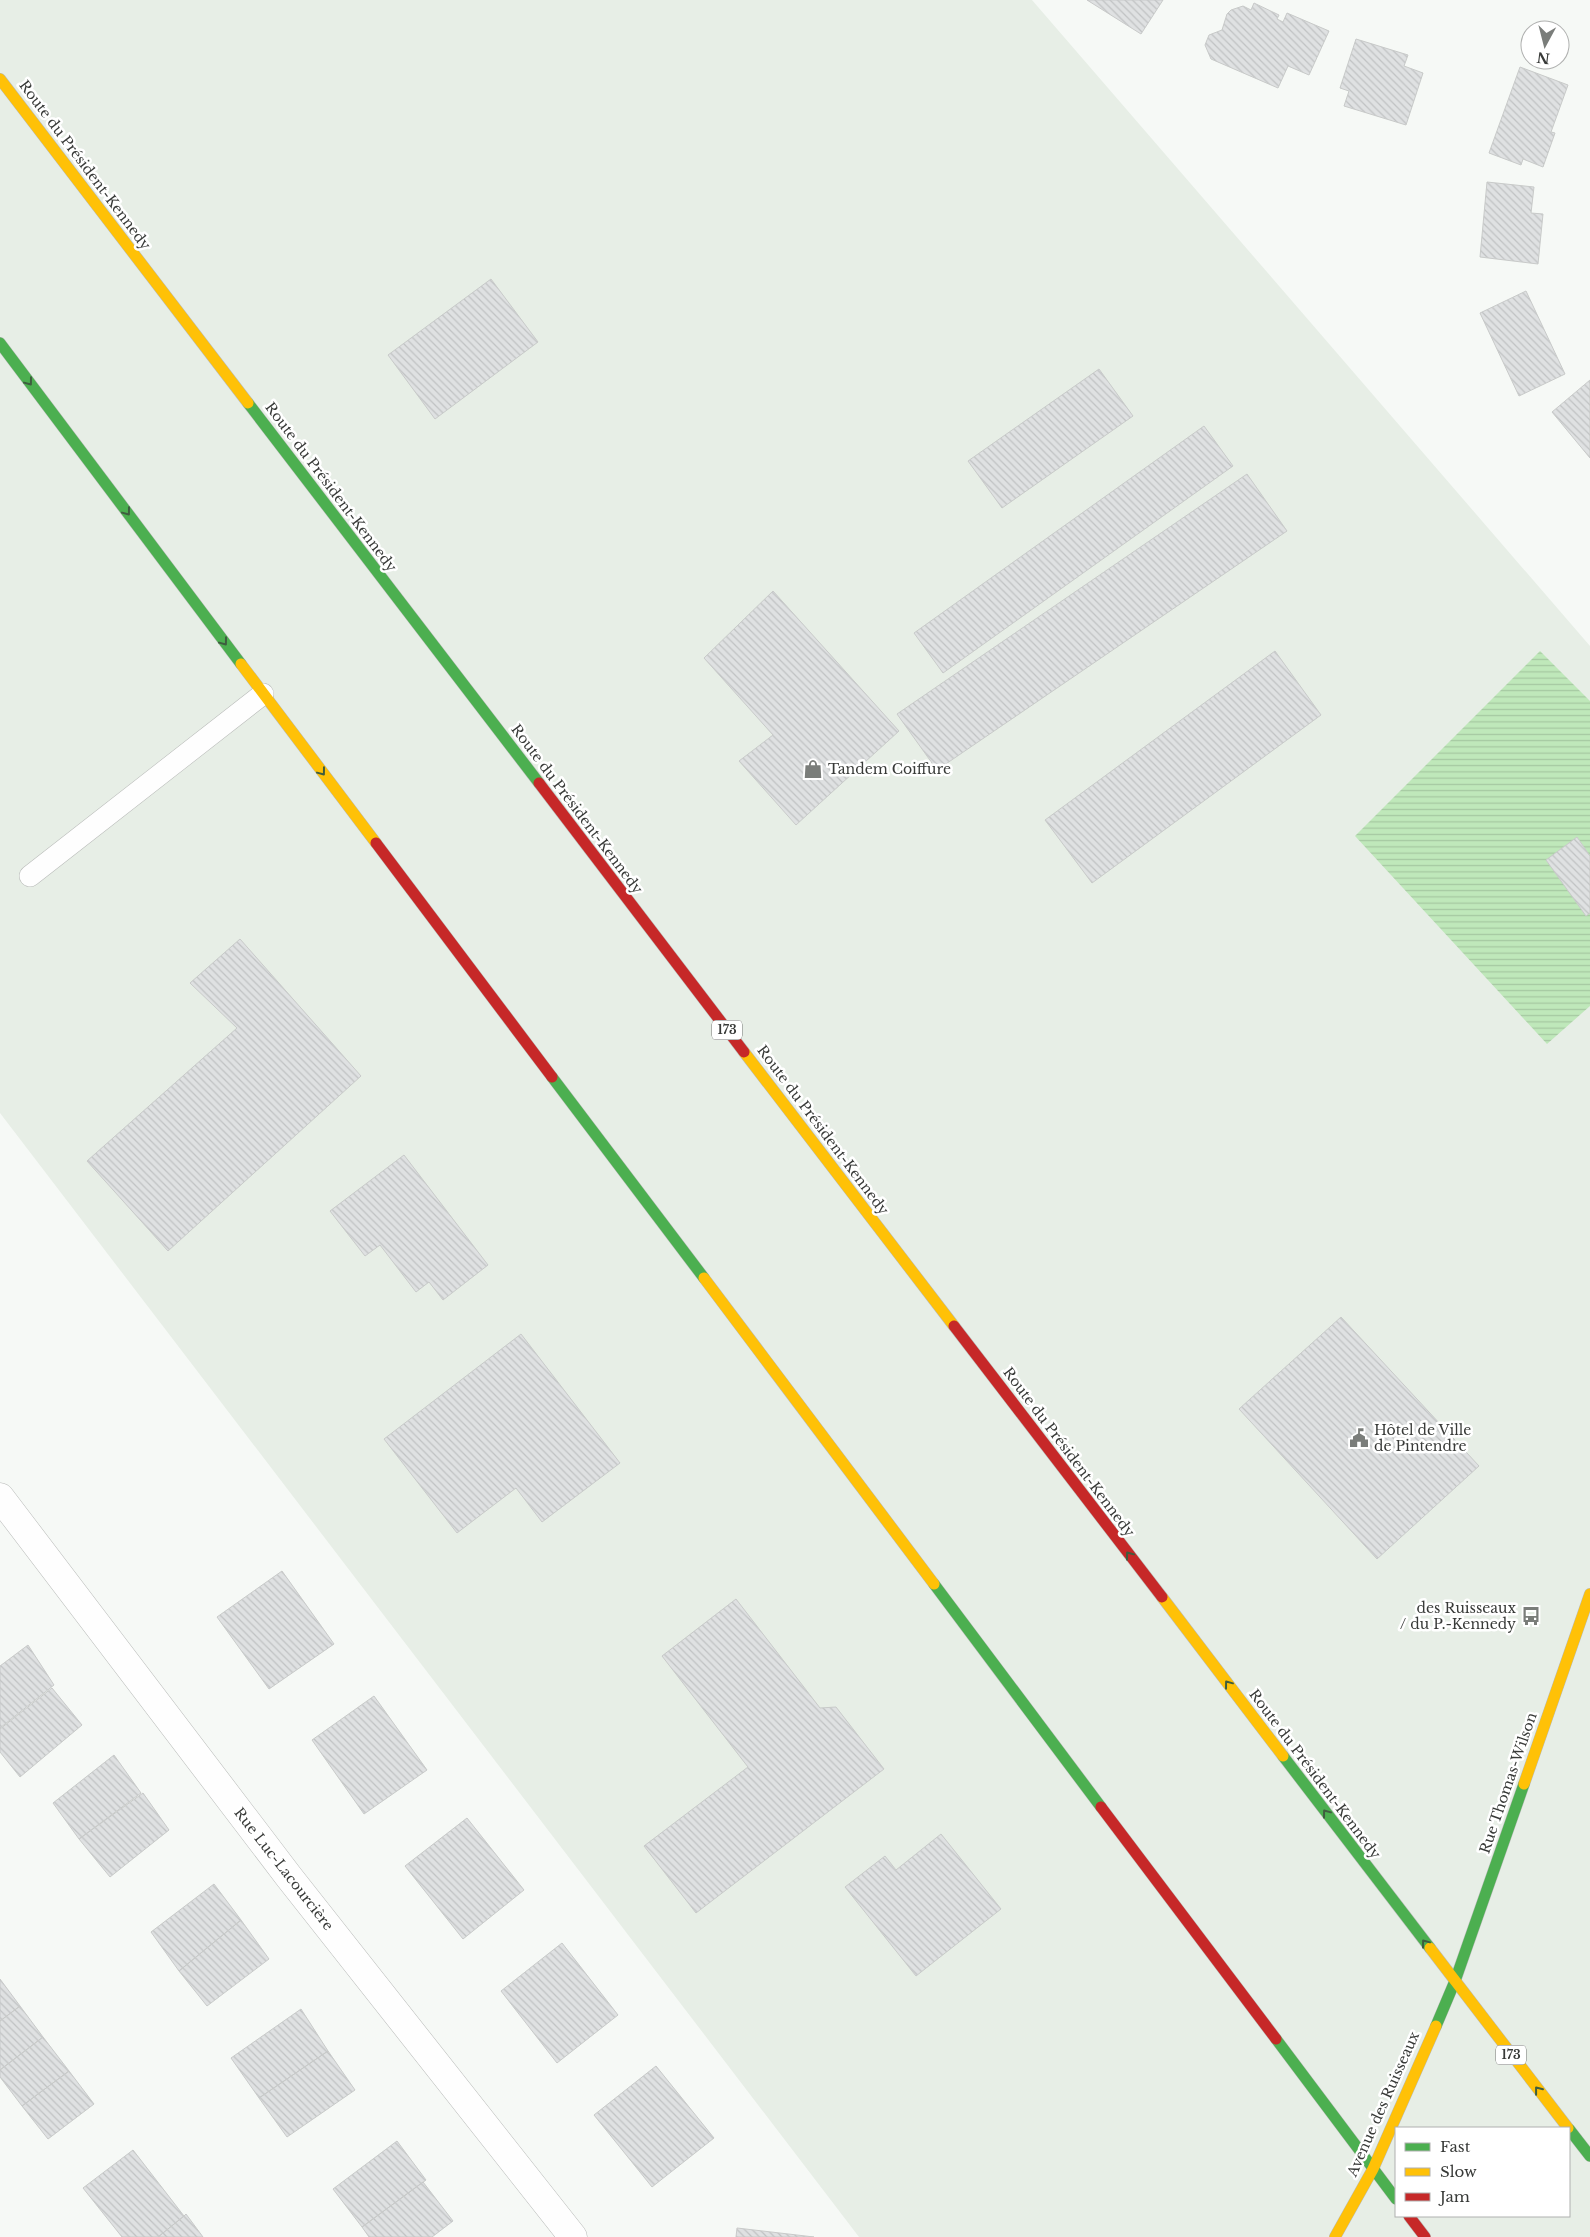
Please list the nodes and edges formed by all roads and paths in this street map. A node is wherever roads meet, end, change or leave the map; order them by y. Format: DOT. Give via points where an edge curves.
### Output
graph roads {
  1 [pos="0,78"];
  2 [pos="0,343"];
  3 [pos="263,694"];
  4 [pos="30,876"];
  5 [pos="0,1497"];
  6 [pos="1590,1594"];
  7 [pos="1454,1981"];
  8 [pos="1566,2127"];
  9 [pos="1570,2131"];
  10 [pos="1590,2156"];
  11 [pos="1372,2169"];
  12 [pos="1395,2198"];
  13 [pos="1410,2217"];
  14 [pos="573,2237"];
  15 [pos="1336,2237"];
  16 [pos="1425,2237"];
  7 -- 1 [label="main road, Route du Président-Kennedy / 173, one-way"];
  2 -- 3 [label="main road, one-way"];
  3 -- 4 [label="lane"];
  3 -- 11 [label="main road, one-way"];
  5 -- 14 [label="street, Rue Luc-Lacourcière" via="289,1877"];
  6 -- 7 [label="main road, Rue Thomas-Wilson"];
  8 -- 7 [label="main road, Route du Président-Kennedy / 173, one-way"];
  7 -- 11 [label="main road, Avenue des Ruisseaux"];
  9 -- 10 [label="main road, Route du Président-Kennedy / 173"];
  11 -- 12 [label="main road"];
  11 -- 15 [label="main road, Avenue des Ruisseaux"];
  13 -- 16 [label="main road"];
}
